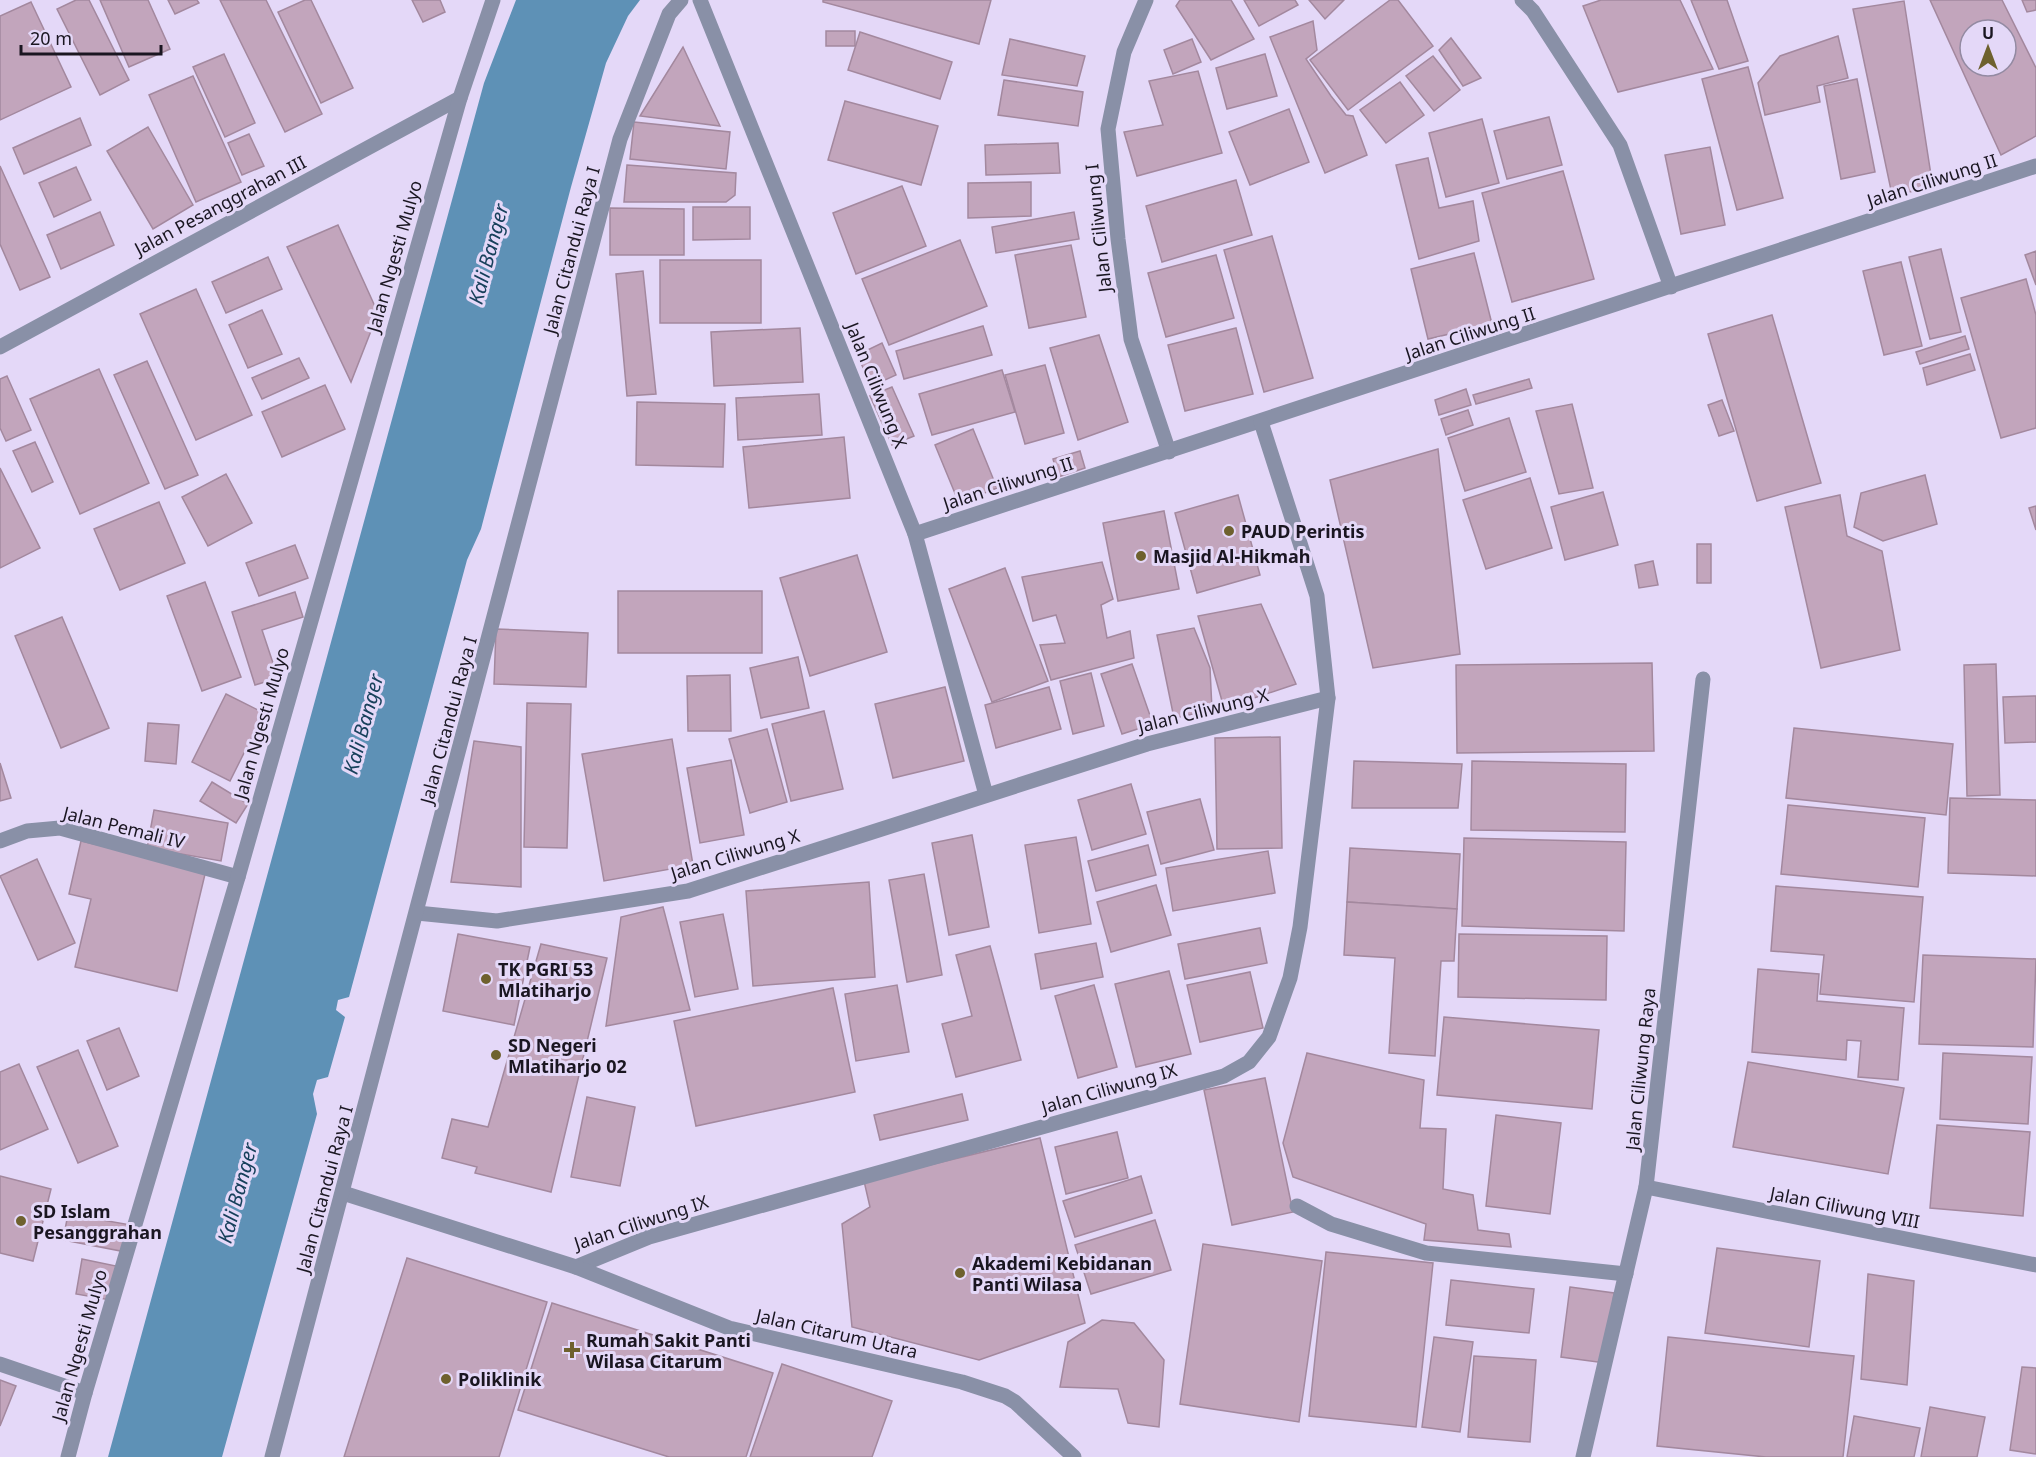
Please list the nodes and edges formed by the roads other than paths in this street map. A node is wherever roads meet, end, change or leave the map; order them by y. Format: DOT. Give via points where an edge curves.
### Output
graph roads {
  1 [pos="493,0"];
  2 [pos="681,0"];
  3 [pos="700,0"];
  4 [pos="1146,0"];
  5 [pos="1522,0"];
  6 [pos="460,98"];
  7 [pos="2036,166"];
  8 [pos="1671,287"];
  9 [pos="0,347"];
  10 [pos="1261,422"];
  11 [pos="1169,452"];
  12 [pos="915,534"];
  13 [pos="1703,679"];
  14 [pos="1328,698"];
  15 [pos="986,795"];
  16 [pos="0,841"];
  17 [pos="238,878"];
  18 [pos="417,913"];
  19 [pos="1646,1187"];
  20 [pos="343,1193"];
  21 [pos="1297,1206"];
  22 [pos="2036,1265"];
  23 [pos="576,1267"];
  24 [pos="1626,1274"];
  25 [pos="0,1364"];
  26 [pos="85,1393"];
  27 [pos="68,1457"];
  28 [pos="272,1457"];
  29 [pos="1074,1457"];
  30 [pos="1583,1457"];
  1 -- 6 [label="street, Jalan Ngesti Mulyo"];
  2 -- 18 [label="street, Jalan Citandui Raya I" via="669,14 620,139"];
  3 -- 12 [label="street, Jalan Ciliwung X"];
  4 -- 11 [label="street, Jalan Ciliwung I" via="1124,52 1108,129 1131,339"];
  5 -- 8 [label="street" via="1620,145"];
  6 -- 9 [label="street, Jalan Pesanggrahan III"];
  6 -- 17 [label="street, Jalan Ngesti Mulyo"];
  7 -- 8 [label="street, Jalan Ciliwung II"];
  8 -- 10 [label="street, Jalan Ciliwung II"];
  10 -- 11 [label="street, Jalan Ciliwung II"];
  10 -- 14 [label="street, Jalan Ciliwung IX" via="1317,596"];
  11 -- 12 [label="street, Jalan Ciliwung II"];
  12 -- 15 [label="street, Jalan Ciliwung X"];
  13 -- 19 [label="street, Jalan Ciliwung Raya"];
  14 -- 15 [label="street, Jalan Ciliwung X" via="1147,744"];
  14 -- 23 [label="street, Jalan Ciliwung IX" via="1300,927 1290,978 1269,1037 1249,1062 1224,1076 649,1237"];
  15 -- 18 [label="street, Jalan Ciliwung X" via="688,891 497,921"];
  16 -- 17 [label="street, Jalan Pemali IV" via="27,831 60,828"];
  17 -- 26 [label="street, Jalan Ngesti Mulyo"];
  18 -- 20 [label="street, Jalan Citandui Raya I"];
  19 -- 22 [label="street, Jalan Ciliwung VIII"];
  19 -- 24 [label="street, Jalan Ciliwung Raya"];
  20 -- 23 [label="street, Jalan Ciliwung IX"];
  20 -- 28 [label="street, Jalan Citandui Raya I"];
  21 -- 24 [label="street" via="1331,1224 1426,1253"];
  23 -- 29 [label="street, Jalan Citarum Utara" via="729,1328 962,1382 1005,1396"];
  24 -- 30 [label="street, Jalan Ciliwung Raya"];
  25 -- 26 [label="street"];
  26 -- 27 [label="street, Jalan Ngesti Mulyo"];
}
